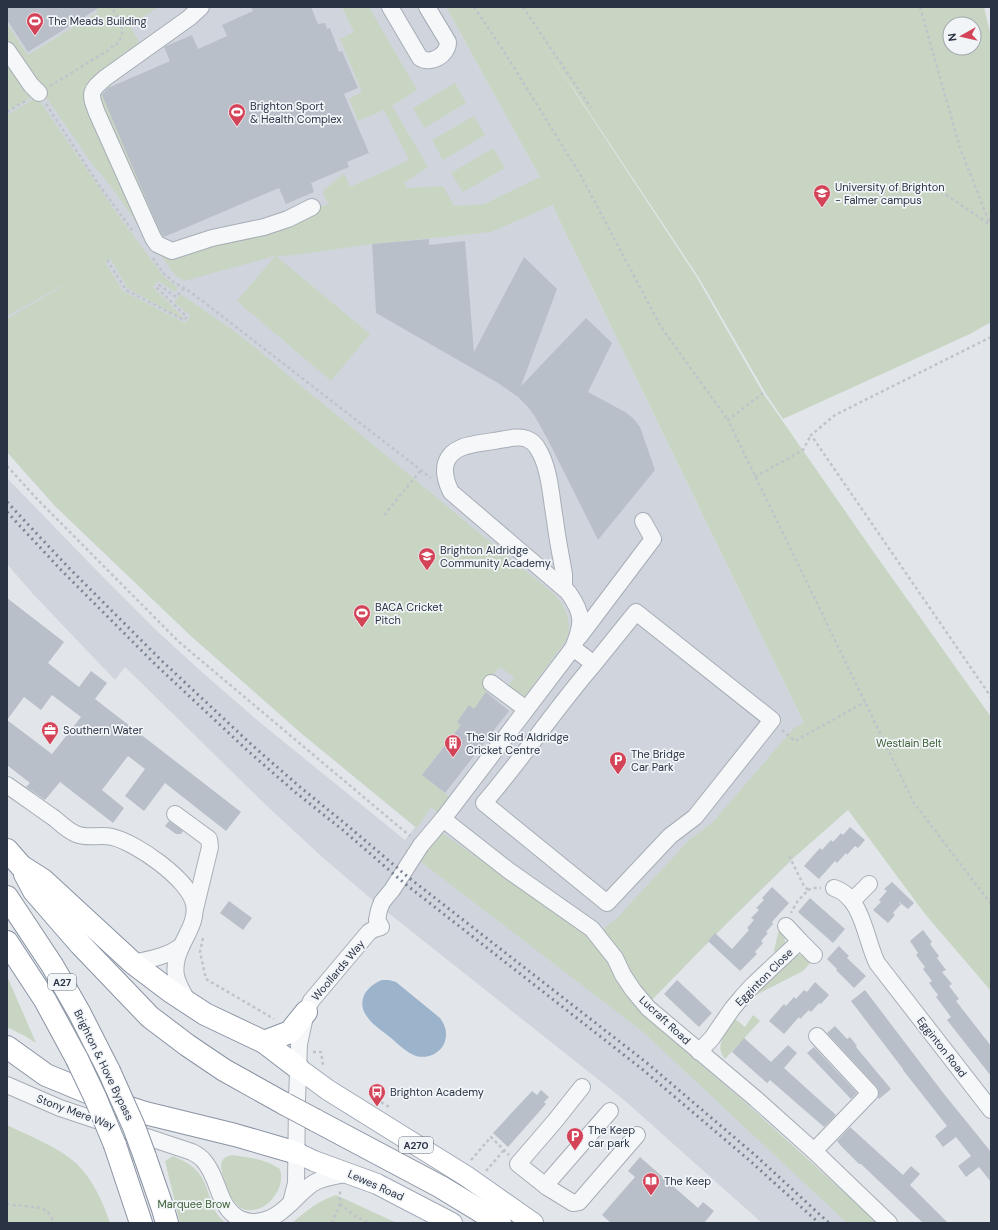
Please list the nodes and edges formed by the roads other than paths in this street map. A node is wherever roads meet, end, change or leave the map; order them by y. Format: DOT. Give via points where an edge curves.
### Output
graph roads {
  1 [pos="201,7"];
  2 [pos="390,7"];
  3 [pos="427,7"];
  4 [pos="7,50"];
  5 [pos="39,93"];
  6 [pos="312,207"];
  7 [pos="643,521"];
  8 [pos="564,588"];
  9 [pos="574,645"];
  10 [pos="594,664"];
  11 [pos="491,682"];
  12 [pos="526,709"];
  13 [pos="7,785"];
  14 [pos="174,814"];
  15 [pos="443,819"];
  16 [pos="14,858"];
  17 [pos="869,884"];
  18 [pos="834,888"];
  19 [pos="7,897"];
  20 [pos="852,901"];
  21 [pos="194,915"];
  22 [pos="788,920"];
  23 [pos="800,941"];
  24 [pos="7,942"];
  25 [pos="180,947"];
  26 [pos="814,955"];
  27 [pos="133,963"];
  28 [pos="188,1003"];
  29 [pos="306,1012"];
  30 [pos="817,1036"];
  31 [pos="264,1042"];
  32 [pos="7,1047"];
  33 [pos="700,1052"];
  34 [pos="299,1060"];
  35 [pos="7,1085"];
  36 [pos="582,1087"];
  37 [pos="991,1110"];
  38 [pos="610,1111"];
  39 [pos="636,1135"];
  40 [pos="814,1151"];
  41 [pos="297,1153"];
  42 [pos="345,1179"];
  43 [pos="547,1187"];
  44 [pos="291,1203"];
  45 [pos="141,1223"];
  46 [pos="167,1223"];
  47 [pos="452,1223"];
  48 [pos="500,1223"];
  49 [pos="533,1223"];
  50 [pos="889,1223"];
  1 -- 6 [label="street" via="93,88 93,102 97,113 153,238 157,244 172,251 212,238 270,225"];
  2 -- 3 [label="street" via="420,58 428,61 442,54 447,49 448,42"];
  4 -- 5 [label="street"];
  7 -- 9 [label="street" via="653,539"];
  8 -- 8 [label="street" via="452,492 445,476 445,468 455,450 514,438 527,439 538,448 550,488"];
  8 -- 9 [label="street" via="573,600 580,620 580,629"];
  9 -- 10 [label="street"];
  9 -- 12 [label="street"];
  10 -- 10 [label="street" via="636,612 772,720 696,817 670,836 608,903 484,803"];
  11 -- 12 [label="street"];
  12 -- 15 [label="street"];
  13 -- 21 [label="street" via="74,833 82,836 110,836 144,851 182,884 194,903"];
  14 -- 21 [label="street" via="206,837 210,843"];
  15 -- 29 [label="street, Woollards Way" via="421,845 382,902 377,920 381,927 369,932 311,1001"];
  15 -- 33 [label="street, Lucraft Road" via="508,870 592,929 648,1008"];
  16 -- 27 [label="highway" via="43,880"];
  16 -- 48 [label="highway, bridge" via="34,891 80,944 150,1017 187,1045 224,1070 441,1187"];
  17 -- 20 [label="street"];
  18 -- 20 [label="street, Egginton Road" via="843,892"];
  19 -- 46 [label="highway, Brighton & Hove Bypass / A27, bridge" via="52,965 109,1071 134,1127"];
  20 -- 37 [label="street, Egginton Road" via="860,914 877,963 898,979"];
  21 -- 25 [label="street"];
  22 -- 23 [label="street, Egginton Close"];
  23 -- 26 [label="street, Egginton Close"];
  23 -- 33 [label="street, Egginton Close" via="742,997"];
  24 -- 45 [label="highway, Brighton & Hove Bypass / A27, bridge" via="45,1000 95,1097 115,1145"];
  25 -- 27 [label="street" via="160,956"];
  25 -- 28 [label="street" via="176,978"];
  27 -- 28 [label="highway"];
  28 -- 31 [label="highway" via="205,1014"];
  29 -- 31 [label="highway" via="290,1032"];
  29 -- 34 [label="street, Woollards Way" via="299,1044"];
  30 -- 40 [label="street" via="870,1093"];
  31 -- 34 [label="highway"];
  32 -- 41 [label="highway" via="46,1075 114,1103"];
  33 -- 40 [label="street, Lucraft Road"];
  34 -- 41 [label="street, Woollards Way"];
  34 -- 49 [label="main road, A270" via="328,1090 466,1176"];
  35 -- 44 [label="street, Stony Mere Way" via="60,1108 192,1152 210,1169 221,1198 230,1212 246,1222 264,1221 282,1212"];
  36 -- 43 [label="street" via="518,1164"];
  38 -- 43 [label="street" via="550,1180"];
  39 -- 43 [label="street" via="579,1202 573,1203"];
  40 -- 50 [label="street, Lucraft Road"];
  41 -- 42 [label="main road, Lewes Road" via="323,1164"];
  41 -- 44 [label="street" via="296,1183"];
  42 -- 44 [label="street, Stony Mere Way" via="323,1179 313,1183"];
  42 -- 47 [label="main road, Lewes Road" via="390,1191"];
}
